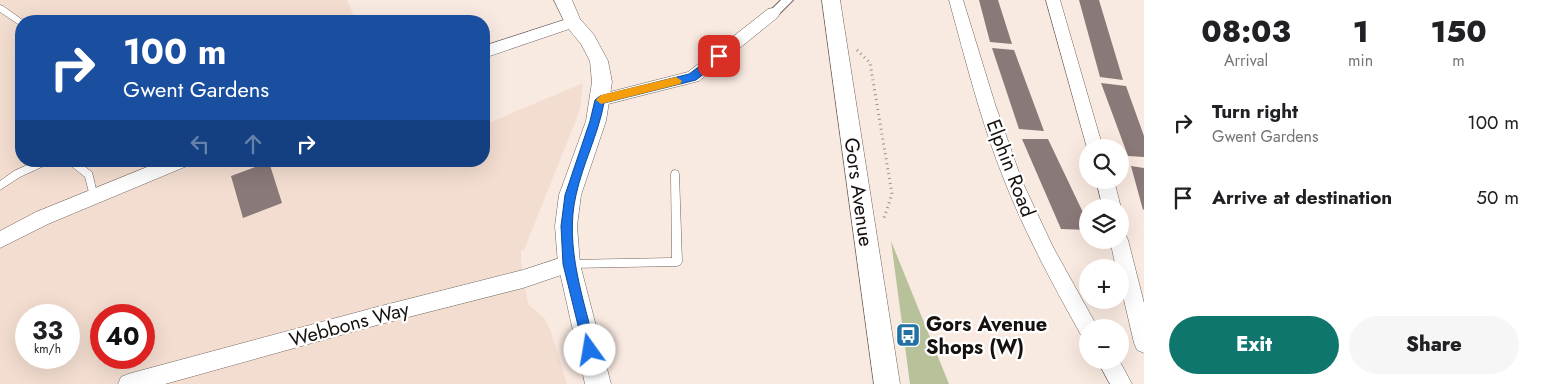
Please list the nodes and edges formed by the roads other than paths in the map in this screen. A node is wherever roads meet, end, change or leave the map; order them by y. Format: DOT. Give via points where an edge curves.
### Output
graph roads {
  1 [pos="563,0"];
  2 [pos="788,0"];
  3 [pos="831,0"];
  4 [pos="956,0"];
  5 [pos="1053,0"];
  6 [pos="0,8"];
  7 [pos="772,13"];
  8 [pos="15,18"];
  9 [pos="573,22"];
  10 [pos="490,50"];
  11 [pos="600,100"];
  12 [pos="1092,139"];
  13 [pos="32,167"];
  14 [pos="79,167"];
  15 [pos="166,167"];
  16 [pos="675,174"];
  17 [pos="0,186"];
  18 [pos="94,197"];
  19 [pos="0,240"];
  20 [pos="1121,249"];
  21 [pos="569,264"];
  22 [pos="1083,319"];
  23 [pos="1144,343"];
  24 [pos="1113,369"];
  25 [pos="128,384"];
  26 [pos="598,384"];
  27 [pos="887,384"];
  28 [pos="1122,384"];
  1 -- 9 [label="street"];
  2 -- 7 [label="street"];
  3 -- 27 [label="street, Gors Avenue"];
  4 -- 22 [label="street, Elphin Road" via="996,134 1023,205"];
  5 -- 12 [label="street"];
  6 -- 8 [label="lane"];
  7 -- 11 [label="street" via="692,78"];
  9 -- 10 [label="street"];
  9 -- 11 [label="street" via="588,40 598,61 602,82"];
  11 -- 21 [label="street" via="596,121 570,195 566,226"];
  13 -- 17 [label="lane"];
  14 -- 18 [label="lane" via="89,175"];
  15 -- 18 [label="street"];
  16 -- 21 [label="lane" via="677,262"];
  18 -- 19 [label="street" via="42,218"];
  20 -- 23 [label="street"];
  21 -- 25 [label="street, Webbons Way"];
  21 -- 26 [label="street"];
  24 -- 28 [label="street"];
}
